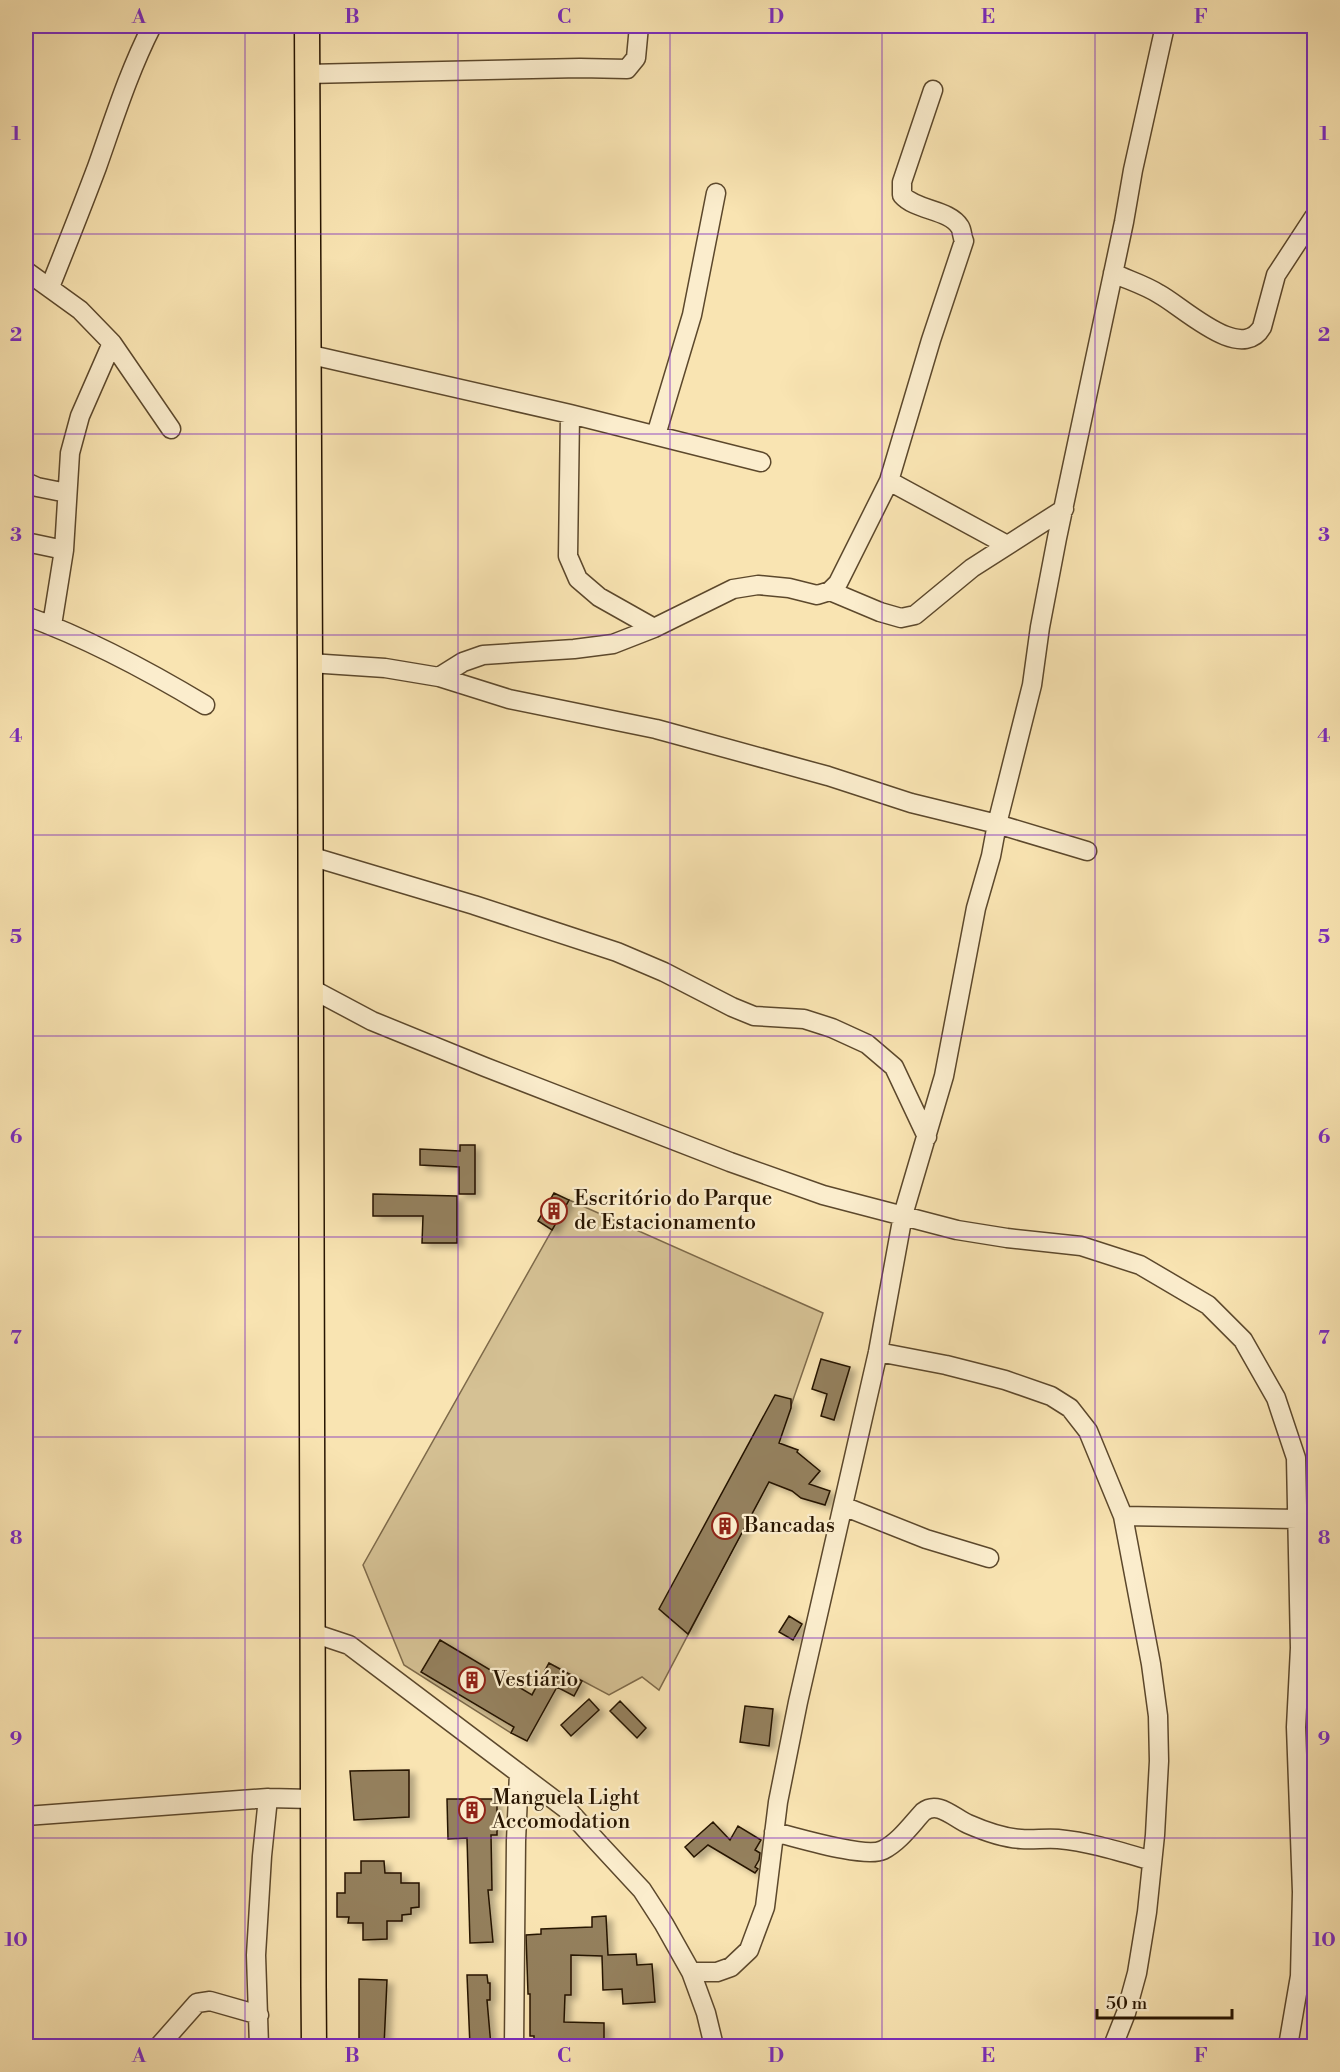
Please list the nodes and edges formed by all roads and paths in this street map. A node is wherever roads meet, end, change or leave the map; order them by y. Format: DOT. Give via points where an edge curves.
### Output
graph roads {
  1 [pos="152,26"];
  2 [pos="306,26"];
  3 [pos="639,26"];
  4 [pos="1165,26"];
  5 [pos="307,74"];
  6 [pos="933,90"];
  7 [pos="716,193"];
  8 [pos="1314,217"];
  9 [pos="26,271"];
  10 [pos="1113,273"];
  11 [pos="50,287"];
  12 [pos="112,343"];
  13 [pos="307,354"];
  14 [pos="570,414"];
  15 [pos="171,429"];
  16 [pos="656,435"];
  17 [pos="761,462"];
  18 [pos="889,481"];
  19 [pos="26,482"];
  20 [pos="67,493"];
  21 [pos="1064,509"];
  22 [pos="26,542"];
  23 [pos="1007,545"];
  24 [pos="64,550"];
  25 [pos="830,591"];
  26 [pos="26,616"];
  27 [pos="52,625"];
  28 [pos="654,628"];
  29 [pos="310,663"];
  30 [pos="440,676"];
  31 [pos="205,705"];
  32 [pos="997,824"];
  33 [pos="1087,851"];
  34 [pos="310,856"];
  35 [pos="310,988"];
  36 [pos="927,1137"];
  37 [pos="903,1215"];
  38 [pos="878,1352"];
  39 [pos="843,1506"];
  40 [pos="1123,1516"];
  41 [pos="1297,1519"];
  42 [pos="989,1558"];
  43 [pos="313,1633"];
  44 [pos="519,1773"];
  45 [pos="268,1798"];
  46 [pos="312,1799"];
  47 [pos="26,1816"];
  48 [pos="774,1832"];
  49 [pos="1152,1861"];
  50 [pos="691,1972"];
  51 [pos="259,2015"];
  52 [pos="159,2046"];
  53 [pos="259,2046"];
  54 [pos="314,2046"];
  55 [pos="514,2046"];
  56 [pos="714,2046"];
  57 [pos="1113,2046"];
  58 [pos="1288,2046"];
  1 -- 11 [label="street" via="119,100"];
  2 -- 5 [label="main road"];
  3 -- 5 [label="street" via="636,58 627,69"];
  4 -- 10 [label="street"];
  5 -- 13 [label="main road"];
  6 -- 18 [label="street" via="902,182 902,195 908,202 949,217 959,226 964,241"];
  7 -- 16 [label="street" via="693,315"];
  8 -- 10 [label="street" via="1276,275 1262,327 1249,339 1227,337 1208,329 1159,293"];
  9 -- 11 [label="street"];
  10 -- 21 [label="street"];
  11 -- 12 [label="street" via="80,310"];
  12 -- 15 [label="street"];
  12 -- 20 [label="street" via="80,416 70,453"];
  13 -- 14 [label="street"];
  13 -- 29 [label="main road"];
  14 -- 16 [label="street"];
  14 -- 28 [label="street" via="568,556 578,579 600,597"];
  16 -- 17 [label="street"];
  18 -- 23 [label="street"];
  18 -- 25 [label="street"];
  19 -- 20 [label="street"];
  20 -- 24 [label="street"];
  21 -- 23 [label="street"];
  21 -- 32 [label="street" via="1032,685"];
  22 -- 24 [label="street"];
  23 -- 25 [label="street" via="915,615 901,618"];
  24 -- 27 [label="street"];
  25 -- 28 [label="street" via="817,595 758,585 734,589"];
  26 -- 27 [label="street"];
  27 -- 31 [label="street" via="148,671"];
  28 -- 30 [label="street" via="613,644 483,655"];
  29 -- 30 [label="street"];
  29 -- 34 [label="main road"];
  30 -- 32 [label="street" via="509,699 656,729"];
  32 -- 33 [label="street"];
  32 -- 36 [label="street" via="974,918 944,1076"];
  34 -- 35 [label="main road"];
  34 -- 36 [label="street" via="617,952 754,1016 804,1019 832,1028 867,1044 894,1067"];
  35 -- 37 [label="street" via="372,1021 730,1162 823,1195"];
  35 -- 43 [label="main road"];
  36 -- 37 [label="street"];
  37 -- 38 [label="street"];
  37 -- 41 [label="street" via="957,1230 1081,1246 1140,1265 1208,1305 1243,1340 1276,1398 1296,1458"];
  38 -- 39 [label="street"];
  38 -- 40 [label="street" via="1005,1380 1051,1396 1070,1408 1088,1431"];
  39 -- 42 [label="street" via="926,1539"];
  39 -- 48 [label="street" via="798,1702"];
  40 -- 41 [label="street"];
  40 -- 49 [label="street" via="1158,1716"];
  41 -- 58 [label="street" via="1300,1648 1296,1727 1302,1892 1300,1976"];
  43 -- 44 [label="street" via="349,1645"];
  43 -- 46 [label="main road"];
  44 -- 50 [label="street" via="569,1811 642,1890"];
  44 -- 55 [label="street"];
  45 -- 46 [label="street"];
  45 -- 47 [label="street"];
  45 -- 51 [label="street" via="256,1955"];
  46 -- 54 [label="main road"];
  48 -- 49 [label="street" via="862,1853 881,1851 923,1812 935,1807 988,1832 1019,1839 1058,1839 1103,1846"];
  48 -- 50 [label="street" via="765,1907 749,1950 731,1967 717,1972"];
  49 -- 57 [label="street" via="1137,1973"];
  50 -- 56 [label="street"];
  51 -- 52 [label="street" via="210,2001 197,2003"];
  51 -- 53 [label="street"];
}
